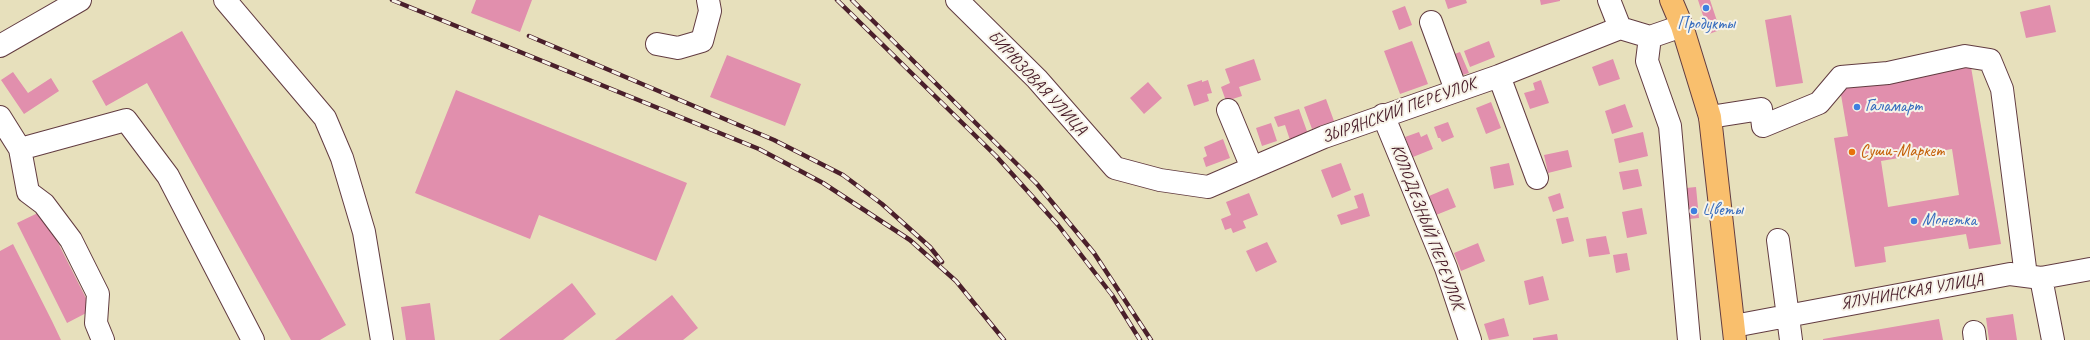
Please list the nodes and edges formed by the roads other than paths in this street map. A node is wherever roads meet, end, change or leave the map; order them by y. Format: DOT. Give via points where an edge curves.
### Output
graph roads {
  1 [pos="80,0"];
  2 [pos="225,0"];
  3 [pos="708,0"];
  4 [pos="957,0"];
  5 [pos="1609,0"];
  6 [pos="1671,0"];
  7 [pos="1431,22"];
  8 [pos="1682,26"];
  9 [pos="1620,28"];
  10 [pos="1650,37"];
  11 [pos="657,44"];
  12 [pos="0,46"];
  13 [pos="1499,76"];
  14 [pos="1456,90"];
  15 [pos="1228,110"];
  16 [pos="1384,115"];
  17 [pos="0,117"];
  18 [pos="1710,117"];
  19 [pos="20,148"];
  20 [pos="1115,168"];
  21 [pos="1252,168"];
  22 [pos="1536,178"];
  23 [pos="1778,240"];
  24 [pos="2090,269"];
  25 [pos="2034,277"];
  26 [pos="1787,315"];
  27 [pos="1734,333"];
  28 [pos="103,340"];
  29 [pos="253,340"];
  30 [pos="382,340"];
  31 [pos="1470,340"];
  32 [pos="1689,340"];
  33 [pos="1791,340"];
  34 [pos="2053,340"];
  1 -- 12 [label="street"];
  2 -- 30 [label="street" via="325,118 342,158 364,232"];
  3 -- 11 [label="street" via="710,11 702,41 678,48"];
  4 -- 20 [label="street, БИРЮЗОВАЯ УЛИЦА" via="1037,79"];
  5 -- 9 [label="street"];
  6 -- 8 [label="main road"];
  7 -- 14 [label="street"];
  8 -- 10 [label="street"];
  8 -- 18 [label="main road"];
  9 -- 10 [label="street"];
  9 -- 13 [label="street, ЗЫРЯНСКИЙ ПЕРЕУЛОК"];
  10 -- 32 [label="street" via="1647,62 1670,126"];
  13 -- 14 [label="street, ЗЫРЯНСКИЙ ПЕРЕУЛОК"];
  13 -- 22 [label="street"];
  14 -- 16 [label="street, ЗЫРЯНСКИЙ ПЕРЕУЛОК"];
  15 -- 21 [label="street"];
  16 -- 21 [label="street, ЗЫРЯНСКИЙ ПЕРЕУЛОК"];
  16 -- 31 [label="street, КОЛОДЕЗНЫЙ ПЕРЕУЛОК" via="1446,268"];
  17 -- 19 [label="street"];
  18 -- 25 [label="street" via="1761,109 1763,126 1819,103 1841,76 1888,73 1965,56 1990,60 2002,89"];
  18 -- 27 [label="main road"];
  19 -- 28 [label="street" via="28,192 44,204 71,240 98,294 96,324"];
  19 -- 29 [label="street" via="126,120 168,176"];
  20 -- 21 [label="street, ЗЫРЯНСКИЙ ПЕРЕУЛОК" via="1160,180 1208,187"];
  23 -- 26 [label="street"];
  24 -- 25 [label="street, ЯЛУНИНСКАЯ УЛИЦА"];
  25 -- 26 [label="street, ЯЛУНИНСКАЯ УЛИЦА" via="2010,274"];
  25 -- 34 [label="street"];
  26 -- 27 [label="street, ЯЛУНИНСКАЯ УЛИЦА"];
  26 -- 33 [label="street"];
}
